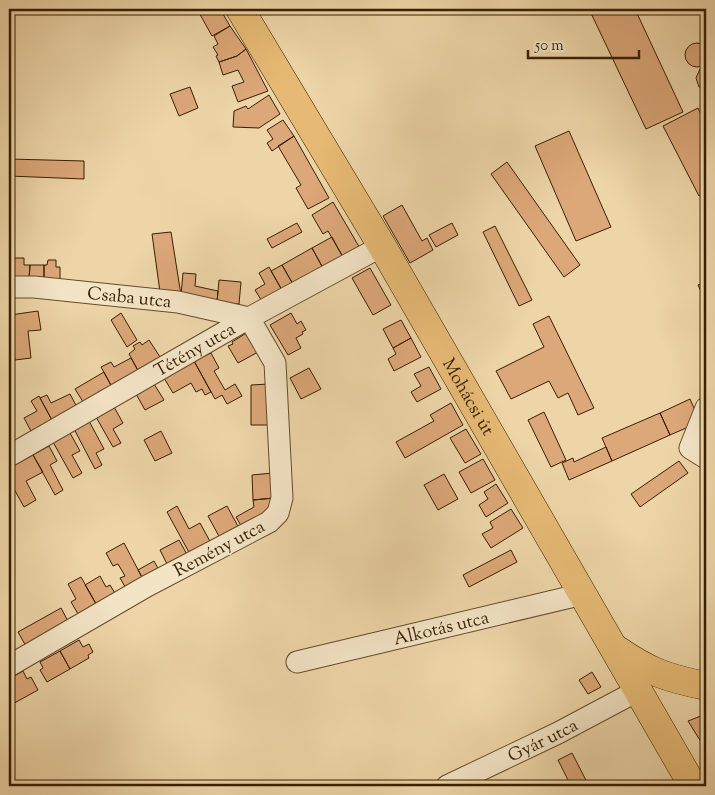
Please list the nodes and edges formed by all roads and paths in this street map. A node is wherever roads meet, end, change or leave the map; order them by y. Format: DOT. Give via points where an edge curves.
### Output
graph roads {
  1 [pos="240,9"];
  2 [pos="382,246"];
  3 [pos="9,287"];
  4 [pos="249,318"];
  5 [pos="706,408"];
  6 [pos="9,456"];
  7 [pos="706,458"];
  8 [pos="583,594"];
  9 [pos="614,647"];
  10 [pos="297,662"];
  11 [pos="9,666"];
  12 [pos="698,684"];
  13 [pos="644,702"];
  14 [pos="447,786"];
  15 [pos="693,786"];
  1 -- 2 [label="main road, Mohácsi út"];
  2 -- 4 [label="street, Tétény utca"];
  2 -- 8 [label="main road, Mohácsi út"];
  3 -- 4 [label="street, Csaba utca" via="178,302"];
  4 -- 6 [label="street, Tétény utca"];
  4 -- 11 [label="street, Remény utca" via="276,363 282,498 278,513 269,522 147,586"];
  5 -- 7 [label="street" via="690,448"];
  8 -- 9 [label="main road, Mohácsi út"];
  8 -- 10 [label="street, Alkotás utca"];
  9 -- 12 [label="main road" via="658,674"];
  9 -- 13 [label="main road, Mohácsi út"];
  12 -- 13 [label="main road" via="671,687 654,702"];
  13 -- 14 [label="street, Gyár utca" via="558,733"];
  13 -- 15 [label="main road, Mohácsi út"];
}
